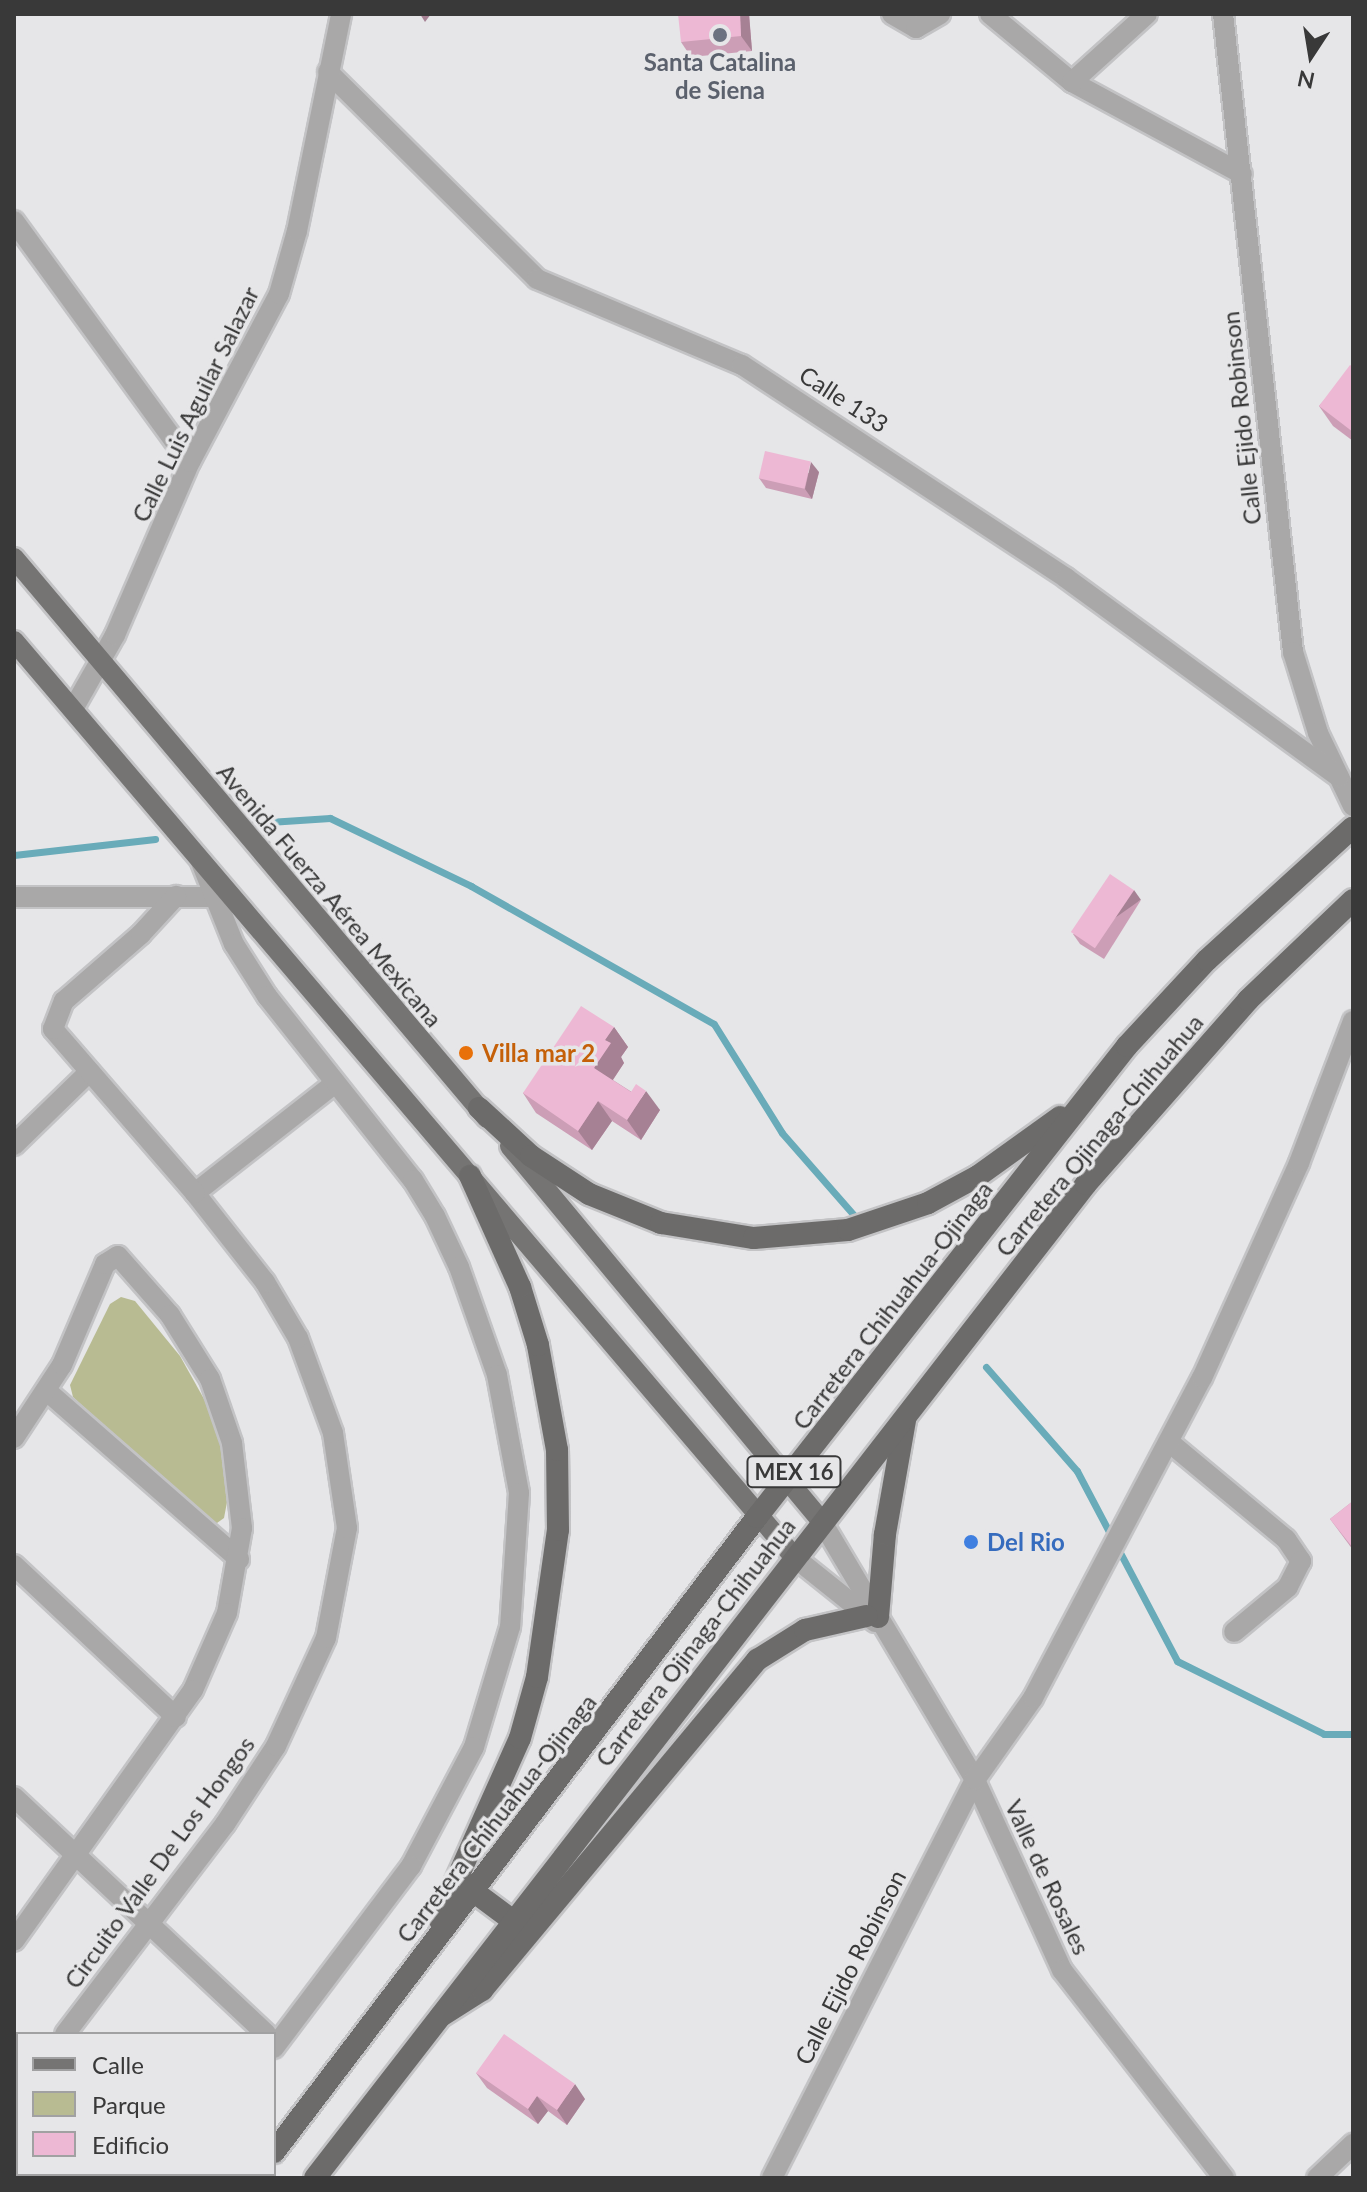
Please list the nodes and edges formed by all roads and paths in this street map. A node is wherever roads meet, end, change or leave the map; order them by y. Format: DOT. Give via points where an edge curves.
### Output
graph roads {
  1 [pos="341,14"];
  2 [pos="892,14"];
  3 [pos="940,14"];
  4 [pos="990,14"];
  5 [pos="1147,14"];
  6 [pos="1223,14"];
  7 [pos="328,72"];
  8 [pos="1072,82"];
  9 [pos="1242,174"];
  10 [pos="14,221"];
  11 [pos="190,462"];
  12 [pos="14,558"];
  13 [pos="14,641"];
  14 [pos="100,662"];
  15 [pos="73,709"];
  16 [pos="1339,777"];
  17 [pos="1353,806"];
  18 [pos="1353,827"];
  19 [pos="197,851"];
  20 [pos="176,896"];
  21 [pos="14,897"];
  22 [pos="214,897"];
  23 [pos="1353,900"];
  24 [pos="1353,1021"];
  25 [pos="89,1072"];
  26 [pos="334,1084"];
  27 [pos="1086,1097"];
  28 [pos="479,1108"];
  29 [pos="14,1145"];
  30 [pos="470,1176"];
  31 [pos="195,1193"];
  32 [pos="48,1392"];
  33 [pos="906,1414"];
  34 [pos="14,1438"];
  35 [pos="1169,1442"];
  36 [pos="786,1482"];
  37 [pos="757,1517"];
  38 [pos="822,1522"];
  39 [pos="794,1557"];
  40 [pos="239,1559"];
  41 [pos="14,1565"];
  42 [pos="877,1622"];
  43 [pos="1234,1632"];
  44 [pos="176,1717"];
  45 [pos="975,1780"];
  46 [pos="14,1797"];
  47 [pos="75,1857"];
  48 [pos="473,1891"];
  49 [pos="512,1920"];
  50 [pos="151,1926"];
  51 [pos="14,1941"];
  52 [pos="416,1965"];
  53 [pos="436,2018"];
  54 [pos="67,2032"];
  55 [pos="262,2032"];
  56 [pos="276,2038"];
  57 [pos="1353,2144"];
  58 [pos="276,2149"];
  59 [pos="315,2178"];
  60 [pos="772,2178"];
  61 [pos="1224,2178"];
  62 [pos="1317,2178"];
  1 -- 7 [label="street, Calle Luis Aguilar Salazar"];
  2 -- 3 [label="street" via="916,28"];
  4 -- 8 [label="street"];
  5 -- 8 [label="street"];
  6 -- 9 [label="street, Calle Ejido Robinson"];
  7 -- 11 [label="street, Calle Luis Aguilar Salazar" via="279,294"];
  7 -- 16 [label="street, Calle 133" via="537,279 742,365 1066,578"];
  8 -- 9 [label="street"];
  9 -- 16 [label="street, Calle Ejido Robinson" via="1293,652 1305,698"];
  10 -- 11 [label="street"];
  11 -- 14 [label="street, Calle Luis Aguilar Salazar"];
  12 -- 14 [label="main road, Avenida Fuerza Aérea Mexicana"];
  13 -- 15 [label="main road"];
  14 -- 15 [label="street, Calle Luis Aguilar Salazar"];
  14 -- 28 [label="main road, Avenida Fuerza Aérea Mexicana"];
  15 -- 19 [label="main road"];
  16 -- 17 [label="street, Calle Ejido Robinson"];
  18 -- 27 [label="highway, Carretera Chihuahua-Ojinaga / MEX 16" via="1207,960"];
  19 -- 22 [label="street"];
  19 -- 30 [label="main road"];
  20 -- 21 [label="street"];
  20 -- 22 [label="street"];
  20 -- 25 [label="street, Circuito Valle De Los Hongos" via="59,1007 52,1021 56,1036"];
  22 -- 26 [label="street" via="259,983"];
  23 -- 33 [label="highway, Carretera Ojinaga-Chihuahua / MEX 16" via="1248,1000 1146,1113"];
  24 -- 35 [label="street, Calle Ejido Robinson" via="1299,1163"];
  25 -- 29 [label="street"];
  25 -- 31 [label="street, Circuito Valle De Los Hongos"];
  26 -- 31 [label="street"];
  26 -- 56 [label="street" via="413,1180 476,1309 519,1493 518,1559 500,1666 456,1788 411,1866"];
  27 -- 28 [label="highway" via="1020,1148 928,1203 848,1230 783,1238 700,1233 589,1194 531,1156"];
  27 -- 36 [label="highway, Carretera Chihuahua-Ojinaga / MEX 16"];
  28 -- 36 [label="main road, Avenida Fuerza Aérea Mexicana"];
  30 -- 37 [label="main road"];
  30 -- 52 [label="highway" via="520,1287 538,1345 557,1450 558,1530 537,1677 520,1738 481,1833"];
  31 -- 50 [label="street, Circuito Valle De Los Hongos" via="265,1282 298,1338 333,1433 347,1528 340,1586 307,1687 225,1824"];
  32 -- 34 [label="street"];
  32 -- 40 [label="street"];
  32 -- 40 [label="street" via="105,1264 118,1256 170,1315 215,1392 241,1490"];
  33 -- 38 [label="highway, Carretera Ojinaga-Chihuahua / MEX 16"];
  33 -- 42 [label="highway" via="885,1534"];
  35 -- 43 [label="street" via="1286,1539 1301,1561 1288,1587"];
  35 -- 45 [label="street, Calle Ejido Robinson" via="1033,1698"];
  36 -- 37 [label="highway, Carretera Chihuahua-Ojinaga / MEX 16"];
  36 -- 38 [label="main road, Avenida Fuerza Aérea Mexicana"];
  37 -- 39 [label="main road"];
  37 -- 48 [label="highway, Carretera Chihuahua-Ojinaga / MEX 16"];
  38 -- 39 [label="highway, Carretera Ojinaga-Chihuahua / MEX 16"];
  38 -- 42 [label="street, Valle de Rosales"];
  39 -- 42 [label="street"];
  39 -- 49 [label="highway, Carretera Ojinaga-Chihuahua / MEX 16"];
  40 -- 44 [label="street" via="209,1659"];
  41 -- 44 [label="street"];
  42 -- 45 [label="street, Valle de Rosales"];
  42 -- 53 [label="highway" via="805,1630 757,1660 482,1990"];
  44 -- 47 [label="street"];
  45 -- 60 [label="street, Calle Ejido Robinson"];
  45 -- 61 [label="street, Valle de Rosales" via="1062,1970"];
  46 -- 47 [label="street"];
  47 -- 50 [label="street"];
  47 -- 51 [label="street"];
  48 -- 49 [label="highway"];
  48 -- 52 [label="highway, Carretera Chihuahua-Ojinaga / MEX 16"];
  49 -- 53 [label="highway, Carretera Ojinaga-Chihuahua / MEX 16"];
  50 -- 54 [label="street, Circuito Valle De Los Hongos"];
  50 -- 55 [label="street"];
  52 -- 58 [label="highway, Carretera Chihuahua-Ojinaga / MEX 16"];
  53 -- 59 [label="highway, Carretera Ojinaga-Chihuahua / MEX 16"];
  57 -- 62 [label="street"];
}
